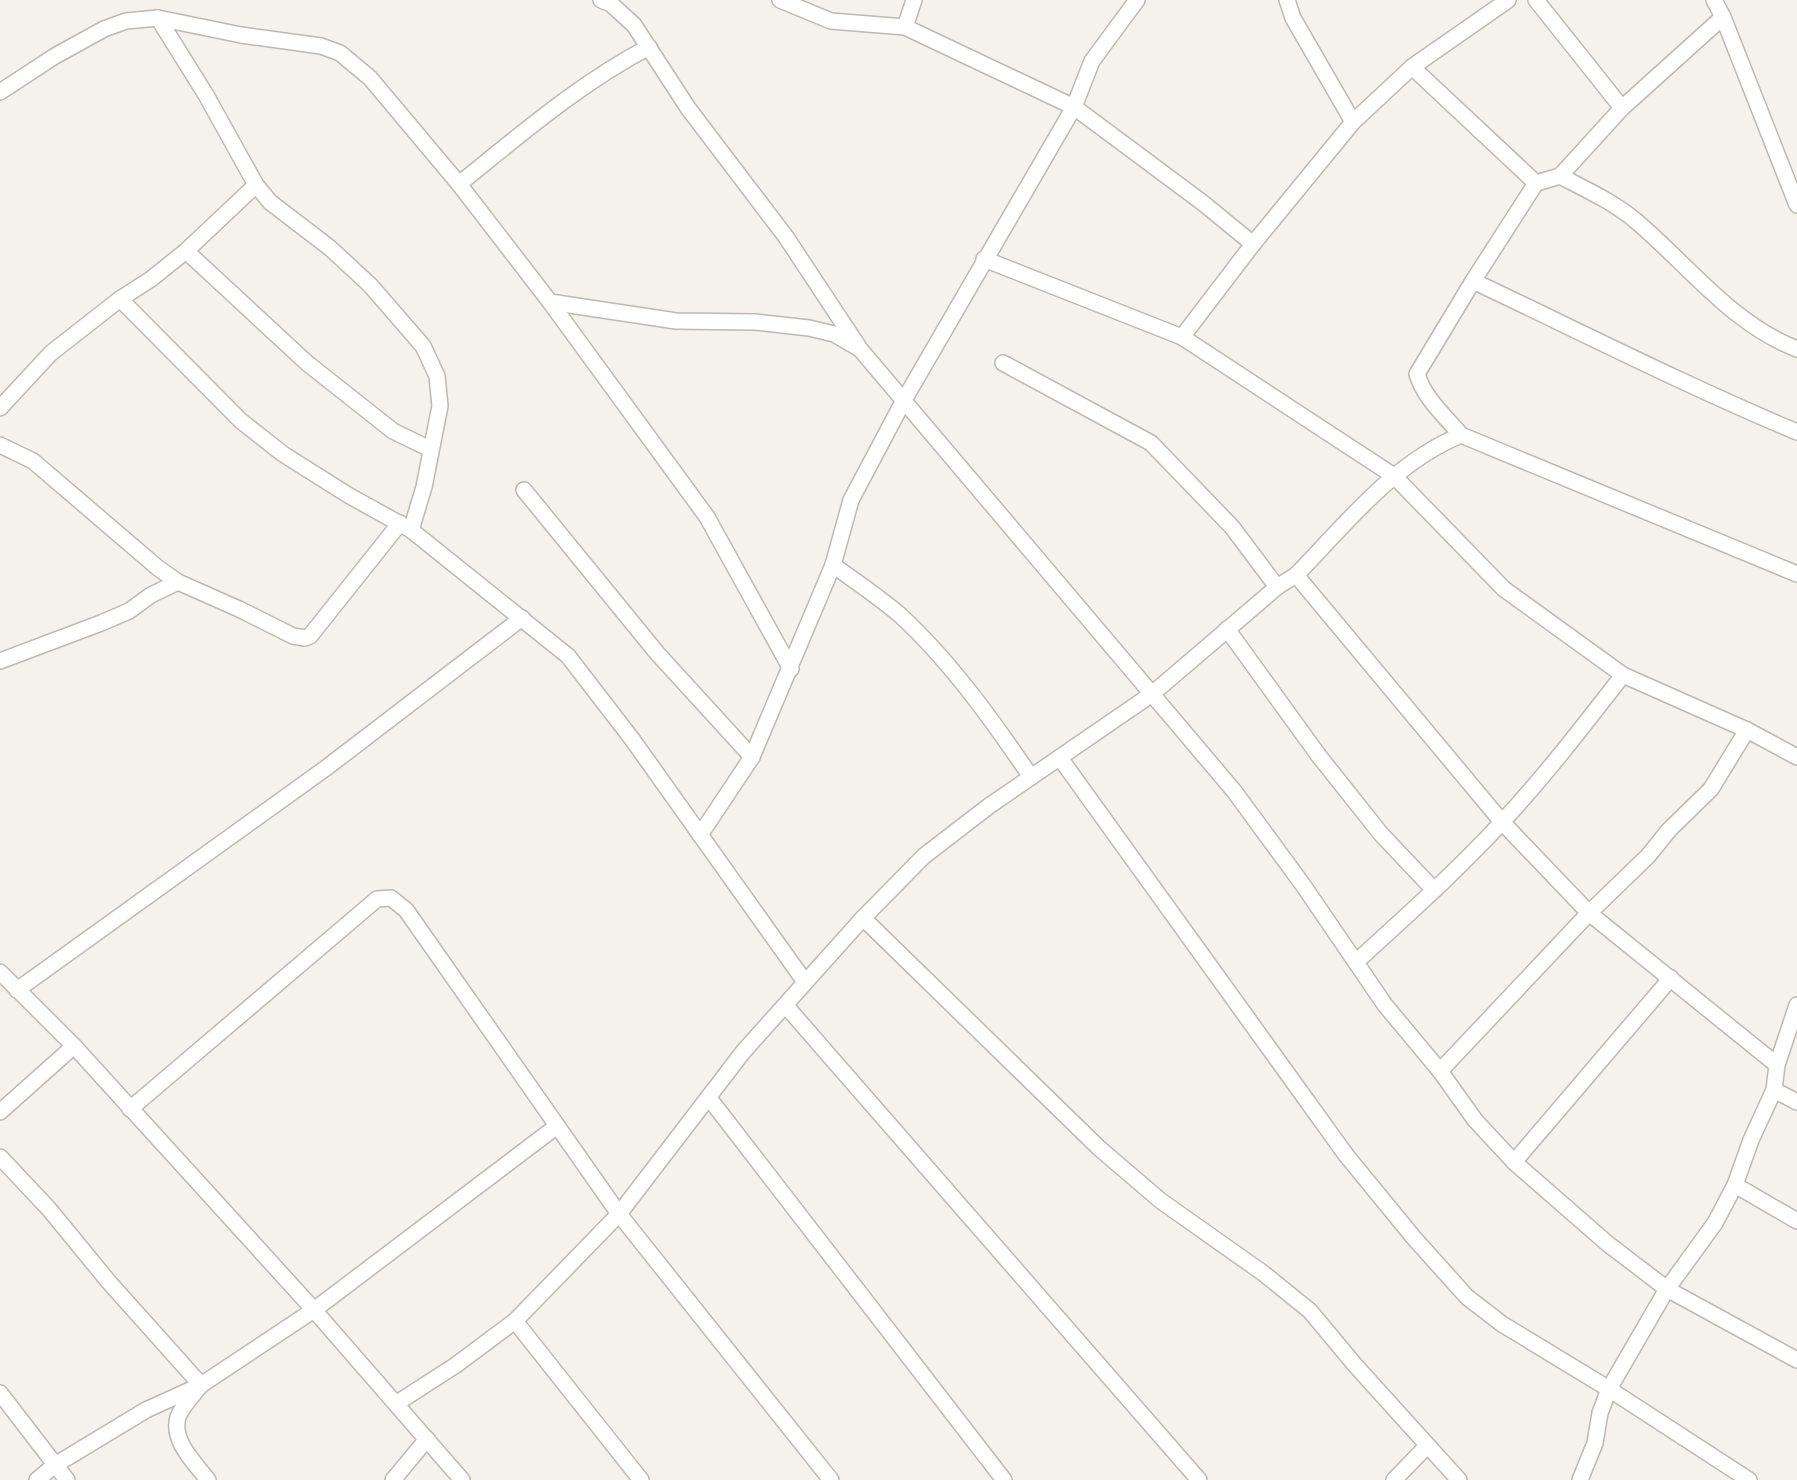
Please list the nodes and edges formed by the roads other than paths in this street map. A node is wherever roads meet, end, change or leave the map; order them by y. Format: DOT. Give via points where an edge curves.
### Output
graph roads {
  1 [pos="780,0"];
  2 [pos="914,0"];
  3 [pos="1138,0"];
  4 [pos="1287,0"];
  5 [pos="1508,0"];
  6 [pos="1536,0"];
  7 [pos="1714,0"];
  8 [pos="609,1"];
  9 [pos="1723,17"];
  10 [pos="158,18"];
  11 [pos="905,27"];
  12 [pos="649,47"];
  13 [pos="1412,67"];
  14 [pos="0,92"];
  15 [pos="1074,107"];
  16 [pos="1622,108"];
  17 [pos="1353,122"];
  18 [pos="1560,176"];
  19 [pos="1536,183"];
  20 [pos="459,184"];
  21 [pos="256,185"];
  22 [pos="1797,205"];
  23 [pos="1253,244"];
  24 [pos="186,251"];
  25 [pos="984,259"];
  26 [pos="1472,281"];
  27 [pos="120,299"];
  28 [pos="550,302"];
  29 [pos="1182,337"];
  30 [pos="860,349"];
  31 [pos="1797,349"];
  32 [pos="1003,363"];
  33 [pos="904,400"];
  34 [pos="0,408"];
  35 [pos="1797,432"];
  36 [pos="1461,435"];
  37 [pos="0,445"];
  38 [pos="430,449"];
  39 [pos="1394,476"];
  40 [pos="524,490"];
  41 [pos="405,526"];
  42 [pos="833,564"];
  43 [pos="1797,574"];
  44 [pos="1296,575"];
  45 [pos="178,582"];
  46 [pos="1277,587"];
  47 [pos="522,618"];
  48 [pos="1227,629"];
  49 [pos="0,661"];
  50 [pos="791,669"];
  51 [pos="1623,675"];
  52 [pos="1152,694"];
  53 [pos="1747,730"];
  54 [pos="752,757"];
  55 [pos="1797,757"];
  56 [pos="1060,758"];
  57 [pos="1031,777"];
  58 [pos="1502,822"];
  59 [pos="700,835"];
  60 [pos="1434,890"];
  61 [pos="1590,912"];
  62 [pos="863,918"];
  63 [pos="1356,962"];
  64 [pos="0,972"];
  65 [pos="1670,978"];
  66 [pos="805,982"];
  67 [pos="17,990"];
  68 [pos="1797,1005"];
  69 [pos="786,1006"];
  70 [pos="74,1046"];
  71 [pos="1777,1065"];
  72 [pos="1440,1071"];
  73 [pos="1774,1090"];
  74 [pos="709,1098"];
  75 [pos="1797,1102"];
  76 [pos="130,1109"];
  77 [pos="0,1112"];
  78 [pos="557,1126"];
  79 [pos="0,1157"];
  80 [pos="1514,1162"];
  81 [pos="1735,1185"];
  82 [pos="620,1214"];
  83 [pos="1797,1221"];
  84 [pos="1667,1289"];
  85 [pos="314,1310"];
  86 [pos="514,1321"];
  87 [pos="1797,1360"];
  88 [pos="201,1384"];
  89 [pos="1609,1389"];
  90 [pos="0,1393"];
  91 [pos="397,1403"];
  92 [pos="427,1439"];
  93 [pos="1427,1446"];
  94 [pos="55,1465"];
  95 [pos="37,1480"];
  96 [pos="67,1480"];
  97 [pos="208,1480"];
  98 [pos="393,1480"];
  99 [pos="462,1480"];
  100 [pos="641,1480"];
  101 [pos="831,1480"];
  102 [pos="1004,1480"];
  103 [pos="1200,1480"];
  104 [pos="1394,1480"];
  105 [pos="1459,1480"];
  106 [pos="1580,1480"];
  107 [pos="1749,1480"];
  1 -- 11 [label="street" via="831,21"];
  2 -- 11 [label="street"];
  3 -- 15 [label="street" via="1092,61"];
  4 -- 17 [label="street"];
  5 -- 13 [label="street"];
  6 -- 16 [label="street"];
  7 -- 9 [label="street"];
  8 -- 12 [label="street" via="634,25"];
  9 -- 16 [label="street"];
  9 -- 22 [label="street"];
  10 -- 14 [label="street" via="126,21 104,29"];
  10 -- 20 [label="street" via="241,35 321,46 340,53 370,78"];
  10 -- 21 [label="street" via="206,94"];
  11 -- 15 [label="street"];
  12 -- 20 [label="street" via="582,88"];
  12 -- 30 [label="street" via="688,108 786,237"];
  13 -- 17 [label="street"];
  13 -- 19 [label="street"];
  15 -- 23 [label="street"];
  15 -- 25 [label="street"];
  16 -- 18 [label="street"];
  17 -- 23 [label="street"];
  18 -- 19 [label="street"];
  18 -- 31 [label="street" via="1606,199 1636,221 1714,295 1749,322"];
  19 -- 26 [label="street"];
  20 -- 28 [label="street"];
  21 -- 24 [label="street"];
  21 -- 38 [label="street" via="270,202 330,248 370,285 423,346 437,376 440,406"];
  23 -- 29 [label="street"];
  24 -- 27 [label="street"];
  24 -- 38 [label="street" via="307,363 393,430"];
  25 -- 29 [label="street"];
  25 -- 33 [label="street"];
  26 -- 35 [label="street" via="1726,403"];
  26 -- 36 [label="street" via="1417,374 1427,395"];
  27 -- 34 [label="street" via="51,353"];
  27 -- 41 [label="street" via="241,421 283,454"];
  28 -- 30 [label="street" via="676,321 755,322 809,328 834,334"];
  28 -- 50 [label="street" via="707,517"];
  29 -- 39 [label="street"];
  30 -- 33 [label="street"];
  32 -- 46 [label="street" via="1151,443 1232,527"];
  33 -- 42 [label="street" via="851,500"];
  33 -- 52 [label="street"];
  36 -- 39 [label="street" via="1439,444"];
  36 -- 43 [label="street"];
  37 -- 45 [label="street" via="33,461"];
  38 -- 41 [label="street" via="424,487"];
  39 -- 44 [label="street"];
  39 -- 51 [label="street" via="1504,589"];
  40 -- 54 [label="street" via="657,653"];
  41 -- 45 [label="street" via="305,638 293,636"];
  41 -- 47 [label="street"];
  42 -- 50 [label="street"];
  42 -- 57 [label="street" via="900,615 964,685"];
  44 -- 46 [label="street"];
  44 -- 58 [label="street"];
  45 -- 49 [label="street" via="151,594 129,611"];
  46 -- 48 [label="street"];
  47 -- 59 [label="street" via="568,656"];
  47 -- 67 [label="street" via="326,768"];
  48 -- 52 [label="street"];
  48 -- 60 [label="street" via="1325,764 1381,834"];
  50 -- 54 [label="street"];
  51 -- 53 [label="street"];
  51 -- 58 [label="street"];
  52 -- 56 [label="street"];
  52 -- 63 [label="street" via="1234,791"];
  53 -- 55 [label="street"];
  53 -- 61 [label="street" via="1711,789"];
  54 -- 59 [label="street"];
  56 -- 57 [label="street"];
  56 -- 89 [label="street" via="1346,1154 1414,1238 1467,1297 1495,1319"];
  57 -- 62 [label="street" via="924,856"];
  58 -- 60 [label="street"];
  58 -- 61 [label="street"];
  59 -- 66 [label="street"];
  60 -- 63 [label="street"];
  61 -- 65 [label="street"];
  61 -- 72 [label="street"];
  62 -- 66 [label="street"];
  62 -- 93 [label="street" via="1099,1148 1161,1201 1263,1273 1310,1311"];
  63 -- 72 [label="street" via="1385,1004"];
  64 -- 67 [label="street"];
  65 -- 71 [label="street"];
  65 -- 80 [label="street"];
  66 -- 69 [label="street"];
  67 -- 70 [label="street"];
  68 -- 71 [label="street"];
  69 -- 74 [label="street" via="743,1052"];
  69 -- 103 [label="street"];
  70 -- 76 [label="street"];
  70 -- 77 [label="street"];
  71 -- 73 [label="street"];
  72 -- 80 [label="street" via="1476,1120"];
  73 -- 75 [label="street"];
  73 -- 81 [label="street"];
  74 -- 82 [label="street"];
  74 -- 102 [label="street"];
  76 -- 78 [label="street" via="377,899 391,898 406,910"];
  76 -- 85 [label="street"];
  78 -- 82 [label="street"];
  78 -- 85 [label="street"];
  79 -- 88 [label="street"];
  80 -- 84 [label="street" via="1608,1244"];
  81 -- 83 [label="street"];
  81 -- 84 [label="street" via="1715,1223"];
  82 -- 86 [label="street"];
  82 -- 101 [label="street"];
  84 -- 87 [label="street"];
  84 -- 89 [label="street"];
  85 -- 88 [label="street"];
  85 -- 91 [label="street"];
  86 -- 91 [label="street" via="456,1365"];
  86 -- 100 [label="street"];
  88 -- 94 [label="street" via="146,1410"];
  88 -- 97 [label="street" via="178,1416 177,1432 183,1447"];
  89 -- 106 [label="street"];
  89 -- 107 [label="street"];
  90 -- 94 [label="street"];
  91 -- 92 [label="street"];
  92 -- 98 [label="street"];
  92 -- 99 [label="street"];
  93 -- 104 [label="street"];
  93 -- 105 [label="street"];
  94 -- 95 [label="street"];
  94 -- 96 [label="street"];
}
